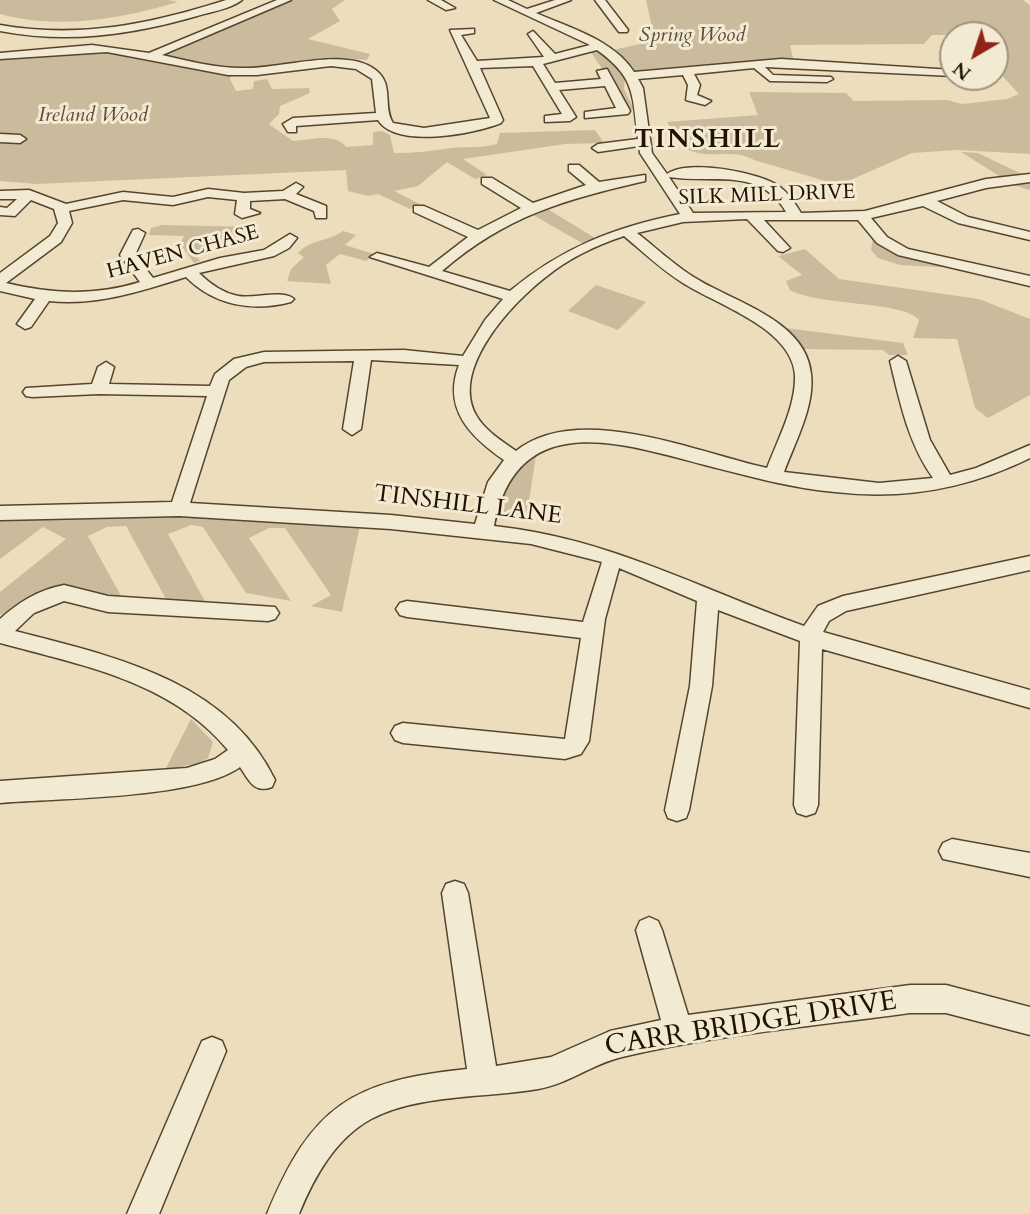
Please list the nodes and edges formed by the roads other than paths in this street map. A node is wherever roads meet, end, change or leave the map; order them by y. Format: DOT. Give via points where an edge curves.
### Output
graph roads {
  1 [pos="237,0"];
  2 [pos="286,0"];
  3 [pos="433,0"];
  4 [pos="462,0"];
  5 [pos="499,0"];
  6 [pos="566,0"];
  7 [pos="600,0"];
  8 [pos="527,12"];
  9 [pos="1,29"];
  10 [pos="623,30"];
  11 [pos="470,31"];
  12 [pos="533,34"];
  13 [pos="601,46"];
  14 [pos="510,51"];
  15 [pos="0,56"];
  16 [pos="148,57"];
  17 [pos="555,59"];
  18 [pos="470,60"];
  19 [pos="536,62"];
  20 [pos="755,64"];
  21 [pos="687,72"];
  22 [pos="939,73"];
  23 [pos="633,76"];
  24 [pos="770,78"];
  25 [pos="827,79"];
  26 [pos="551,87"];
  27 [pos="779,89"];
  28 [pos="693,102"];
  29 [pos="383,116"];
  30 [pos="589,116"];
  31 [pos="549,119"];
  32 [pos="292,129"];
  33 [pos="0,138"];
  34 [pos="20,139"];
  35 [pos="643,142"];
  36 [pos="598,148"];
  37 [pos="574,167"];
  38 [pos="673,174"];
  39 [pos="640,178"];
  40 [pos="1030,178"];
  41 [pos="487,181"];
  42 [pos="596,187"];
  43 [pos="29,194"];
  44 [pos="0,195"];
  45 [pos="244,197"];
  46 [pos="923,200"];
  47 [pos="173,201"];
  48 [pos="61,208"];
  49 [pos="531,208"];
  50 [pos="419,209"];
  51 [pos="1,211"];
  52 [pos="190,213"];
  53 [pos="253,214"];
  54 [pos="321,215"];
  55 [pos="862,215"];
  56 [pos="752,216"];
  57 [pos="690,217"];
  58 [pos="796,217"];
  59 [pos="626,231"];
  60 [pos="138,233"];
  61 [pos="477,235"];
  62 [pos="1030,236"];
  63 [pos="290,238"];
  64 [pos="783,248"];
  65 [pos="377,257"];
  66 [pos="189,272"];
  67 [pos="431,273"];
  68 [pos="1030,281"];
  69 [pos="0,283"];
  70 [pos="150,285"];
  71 [pos="510,296"];
  72 [pos="44,297"];
  73 [pos="286,299"];
  74 [pos="24,326"];
  75 [pos="363,355"];
  76 [pos="468,361"];
  77 [pos="898,362"];
  78 [pos="106,367"];
  79 [pos="99,389"];
  80 [pos="217,391"];
  81 [pos="32,392"];
  82 [pos="352,429"];
  83 [pos="1030,451"];
  84 [pos="514,458"];
  85 [pos="774,474"];
  86 [pos="946,483"];
  87 [pos="179,509"];
  88 [pos="0,513"];
  89 [pos="482,531"];
  90 [pos="614,558"];
  91 [pos="1030,563"];
  92 [pos="708,597"];
  93 [pos="407,609"];
  94 [pos="268,613"];
  95 [pos="594,631"];
  96 [pos="0,633"];
  97 [pos="811,638"];
  98 [pos="1030,699"];
  99 [pos="403,733"];
  100 [pos="243,752"];
  101 [pos="263,780"];
  102 [pos="0,792"];
  103 [pos="806,804"];
  104 [pos="677,810"];
  105 [pos="951,851"];
  106 [pos="1030,865"];
  107 [pos="455,893"];
  108 [pos="649,930"];
  109 [pos="1030,1021"];
  110 [pos="679,1031"];
  111 [pos="212,1051"];
  112 [pos="484,1081"];
  113 [pos="143,1214"];
  114 [pos="283,1214"];
  1 -- 9 [label="street" via="110,33 45,35"];
  2 -- 16 [label="street"];
  3 -- 4 [label="street" via="448,7"];
  5 -- 8 [label="street"];
  6 -- 8 [label="street"];
  7 -- 10 [label="street"];
  8 -- 13 [label="street"];
  11 -- 18 [label="street" via="454,32"];
  12 -- 17 [label="street"];
  13 -- 17 [label="street"];
  13 -- 23 [label="street"];
  14 -- 18 [label="street"];
  15 -- 16 [label="street" via="92,49"];
  16 -- 29 [label="street" via="240,72 353,64 378,77 384,95"];
  17 -- 19 [label="street"];
  18 -- 19 [label="street"];
  18 -- 29 [label="street" via="497,120 484,126 412,133 391,128"];
  19 -- 26 [label="street"];
  20 -- 21 [label="street"];
  20 -- 22 [label="street" via="794,62"];
  20 -- 24 [label="street"];
  21 -- 23 [label="street"];
  21 -- 28 [label="street" via="694,85 689,95"];
  23 -- 35 [label="street"];
  24 -- 25 [label="street"];
  24 -- 27 [label="street"];
  26 -- 30 [label="street" via="606,76 624,111"];
  26 -- 31 [label="street" via="570,117"];
  29 -- 32 [label="street" via="293,122 289,124"];
  33 -- 34 [label="street"];
  35 -- 36 [label="street"];
  35 -- 57 [label="street" via="651,164"];
  37 -- 42 [label="street"];
  38 -- 58 [label="street" via="732,174 758,180 790,202"];
  39 -- 42 [label="street"];
  40 -- 46 [label="street, SILK MILL DRIVE" via="976,183"];
  41 -- 49 [label="street"];
  42 -- 49 [label="street"];
  43 -- 44 [label="street"];
  43 -- 48 [label="street"];
  43 -- 51 [label="street" via="10,213"];
  45 -- 47 [label="street" via="208,193"];
  45 -- 53 [label="street" via="242,214"];
  45 -- 54 [label="street" via="291,191 321,209"];
  46 -- 55 [label="street, SILK MILL DRIVE"];
  46 -- 62 [label="street" via="963,220"];
  47 -- 48 [label="street" via="133,195"];
  47 -- 52 [label="street" via="173,214"];
  48 -- 69 [label="street" via="65,223 56,239"];
  49 -- 61 [label="street"];
  50 -- 61 [label="street"];
  55 -- 58 [label="street, SILK MILL DRIVE"];
  55 -- 68 [label="street" via="877,236 904,252"];
  56 -- 57 [label="street, SILK MILL DRIVE"];
  56 -- 58 [label="street, SILK MILL DRIVE"];
  56 -- 64 [label="street"];
  57 -- 59 [label="street, SILK MILL DRIVE"];
  59 -- 71 [label="street, SILK MILL DRIVE" via="569,254"];
  59 -- 85 [label="street" via="685,278 770,326 800,359 802,386"];
  60 -- 70 [label="street" via="127,255"];
  61 -- 67 [label="street"];
  63 -- 66 [label="street, HAVEN CHASE" via="263,254"];
  65 -- 67 [label="street"];
  66 -- 70 [label="street, HAVEN CHASE"];
  66 -- 73 [label="street" via="204,288 225,298"];
  67 -- 71 [label="street"];
  69 -- 72 [label="street, HAVEN CHASE"];
  70 -- 72 [label="street, HAVEN CHASE" via="109,296"];
  71 -- 76 [label="street, SILK MILL DRIVE" via="483,331"];
  72 -- 74 [label="street"];
  75 -- 76 [label="street"];
  75 -- 80 [label="street" via="252,359 229,370"];
  75 -- 82 [label="street"];
  76 -- 84 [label="street, SILK MILL DRIVE" via="461,381 461,404 473,427"];
  77 -- 86 [label="street" via="925,456"];
  78 -- 79 [label="street"];
  79 -- 80 [label="street"];
  79 -- 81 [label="street"];
  80 -- 87 [label="street"];
  83 -- 86 [label="street" via="990,470"];
  84 -- 85 [label="street" via="564,437 593,434"];
  84 -- 89 [label="street" via="495,482 485,506"];
  85 -- 86 [label="street" via="865,488"];
  87 -- 88 [label="street, TINSHILL LANE"];
  87 -- 89 [label="street, TINSHILL LANE"];
  89 -- 90 [label="street, TINSHILL LANE" via="531,537"];
  90 -- 92 [label="street, TINSHILL LANE"];
  90 -- 95 [label="street" via="607,569"];
  91 -- 97 [label="street" via="833,607 817,619"];
  92 -- 97 [label="street, TINSHILL LANE"];
  92 -- 104 [label="street" via="701,686"];
  93 -- 95 [label="street"];
  94 -- 96 [label="street" via="108,604 64,593 27,607"];
  95 -- 99 [label="street" via="578,741 573,747"];
  96 -- 100 [label="street" via="154,682 204,712"];
  97 -- 98 [label="street, TINSHILL LANE"];
  97 -- 103 [label="street"];
  100 -- 101 [label="street"];
  100 -- 102 [label="street" via="222,767 187,778"];
  105 -- 106 [label="street" via="986,850"];
  107 -- 112 [label="street"];
  108 -- 110 [label="street"];
  109 -- 110 [label="street, CARR BRIDGE DRIVE" via="927,998"];
  110 -- 112 [label="street, CARR BRIDGE DRIVE" via="604,1048 546,1073"];
  111 -- 113 [label="street"];
  112 -- 114 [label="street, CARR BRIDGE DRIVE" via="388,1096 362,1107 309,1157"];
}
